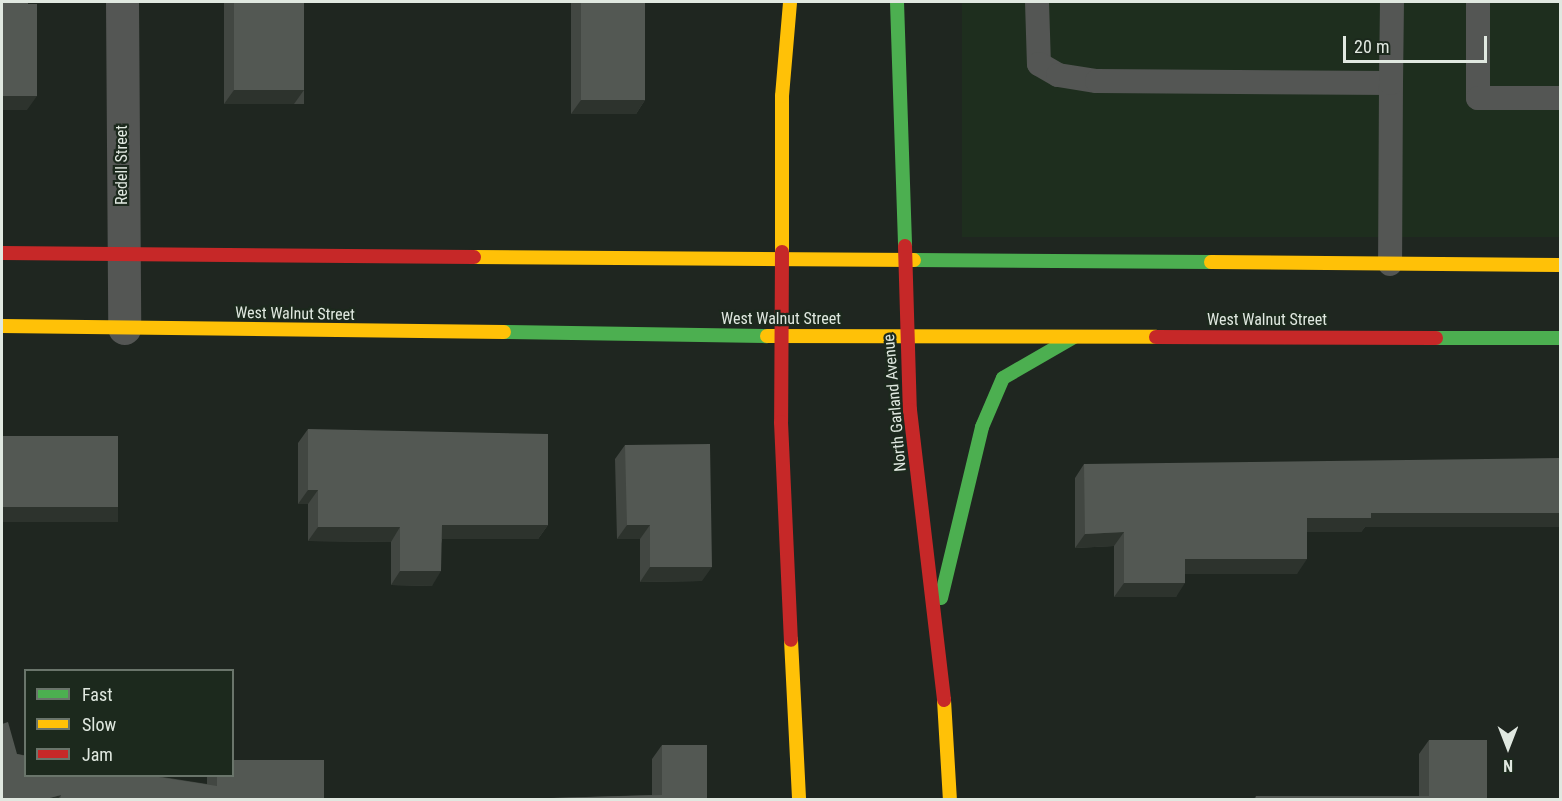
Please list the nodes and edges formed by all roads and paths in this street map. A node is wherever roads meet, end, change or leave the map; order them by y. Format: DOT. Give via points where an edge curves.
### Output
graph roads {
  1 [pos="122,2"];
  2 [pos="790,2"];
  3 [pos="897,2"];
  4 [pos="1037,2"];
  5 [pos="1392,2"];
  6 [pos="1478,2"];
  7 [pos="1391,83"];
  8 [pos="1560,98"];
  9 [pos="2,253"];
  10 [pos="122,254"];
  11 [pos="780,261"];
  12 [pos="904,261"];
  13 [pos="1390,264"];
  14 [pos="1560,265"];
  15 [pos="2,326"];
  16 [pos="124,328"];
  17 [pos="906,335"];
  18 [pos="781,336"];
  19 [pos="1077,336"];
  20 [pos="1560,338"];
  21 [pos="935,623"];
  22 [pos="799,800"];
  23 [pos="950,800"];
  1 -- 10 [label="street, Redell Street"];
  2 -- 11 [label="main road" via="782,96"];
  3 -- 12 [label="main road, North Garland Avenue"];
  4 -- 7 [label="lane" via="1039,64 1058,75 1097,81"];
  5 -- 7 [label="lane"];
  6 -- 8 [label="lane" via="1479,98"];
  7 -- 13 [label="lane"];
  9 -- 10 [label="main road"];
  10 -- 11 [label="main road"];
  10 -- 16 [label="street, Redell Street"];
  11 -- 12 [label="main road"];
  11 -- 18 [label="main road"];
  12 -- 13 [label="main road"];
  12 -- 17 [label="main road, North Garland Avenue"];
  13 -- 14 [label="main road"];
  15 -- 16 [label="main road, West Walnut Street"];
  16 -- 18 [label="main road, West Walnut Street"];
  17 -- 18 [label="main road, West Walnut Street"];
  17 -- 19 [label="main road, West Walnut Street"];
  17 -- 21 [label="main road, North Garland Avenue" via="910,410"];
  18 -- 22 [label="main road" via="781,422"];
  19 -- 20 [label="main road, West Walnut Street"];
  19 -- 21 [label="main road" via="1003,378 982,428"];
  21 -- 23 [label="main road, North Garland Avenue" via="947,721"];
}
